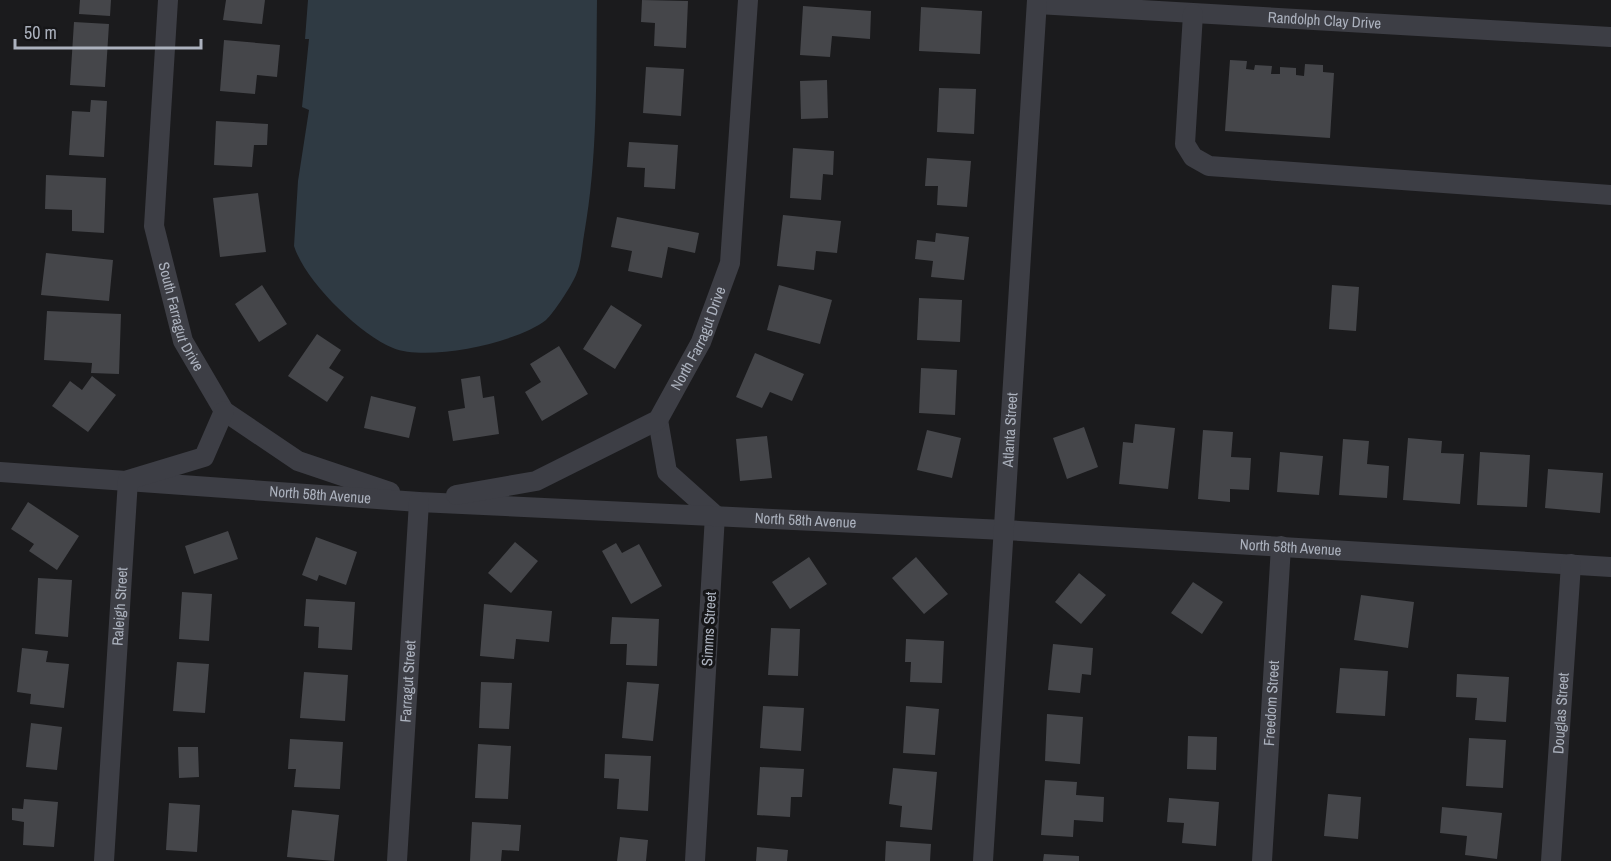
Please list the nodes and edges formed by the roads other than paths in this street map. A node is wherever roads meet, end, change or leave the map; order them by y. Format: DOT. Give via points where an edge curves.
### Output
graph roads {
  1 [pos="168,0"];
  2 [pos="748,0"];
  3 [pos="1037,2"];
  4 [pos="1193,14"];
  5 [pos="1611,37"];
  6 [pos="1611,195"];
  7 [pos="224,411"];
  8 [pos="658,420"];
  9 [pos="0,472"];
  10 [pos="128,480"];
  11 [pos="419,502"];
  12 [pos="715,515"];
  13 [pos="1004,530"];
  14 [pos="1281,546"];
  15 [pos="1571,564"];
  16 [pos="1611,567"];
  17 [pos="104,861"];
  18 [pos="396,861"];
  19 [pos="695,861"];
  20 [pos="983,861"];
  21 [pos="1262,861"];
  22 [pos="1551,861"];
  1 -- 7 [label="street, South Farragut Drive" via="154,226 183,341"];
  2 -- 8 [label="street, North Farragut Drive" via="730,263 701,342"];
  3 -- 4 [label="street, Randolph Clay Drive"];
  3 -- 13 [label="street, Atlanta Street"];
  4 -- 5 [label="street, Randolph Clay Drive"];
  4 -- 6 [label="street" via="1185,144 1193,157 1209,166"];
  7 -- 10 [label="street" via="204,457"];
  7 -- 11 [label="street, South Farragut Drive" via="298,461"];
  8 -- 11 [label="street" via="536,481"];
  8 -- 12 [label="street" via="667,472"];
  9 -- 10 [label="street, North 58th Avenue"];
  10 -- 11 [label="street, North 58th Avenue"];
  10 -- 17 [label="street, Raleigh Street"];
  11 -- 12 [label="street, North 58th Avenue"];
  11 -- 18 [label="street, Farragut Street"];
  12 -- 13 [label="street, North 58th Avenue"];
  12 -- 19 [label="street, Simms Street"];
  13 -- 14 [label="street, North 58th Avenue"];
  13 -- 20 [label="street, Atlanta Street"];
  14 -- 15 [label="street, North 58th Avenue"];
  14 -- 21 [label="street, Freedom Street"];
  15 -- 16 [label="street, North 58th Avenue"];
  15 -- 22 [label="street, Douglas Street"];
}
